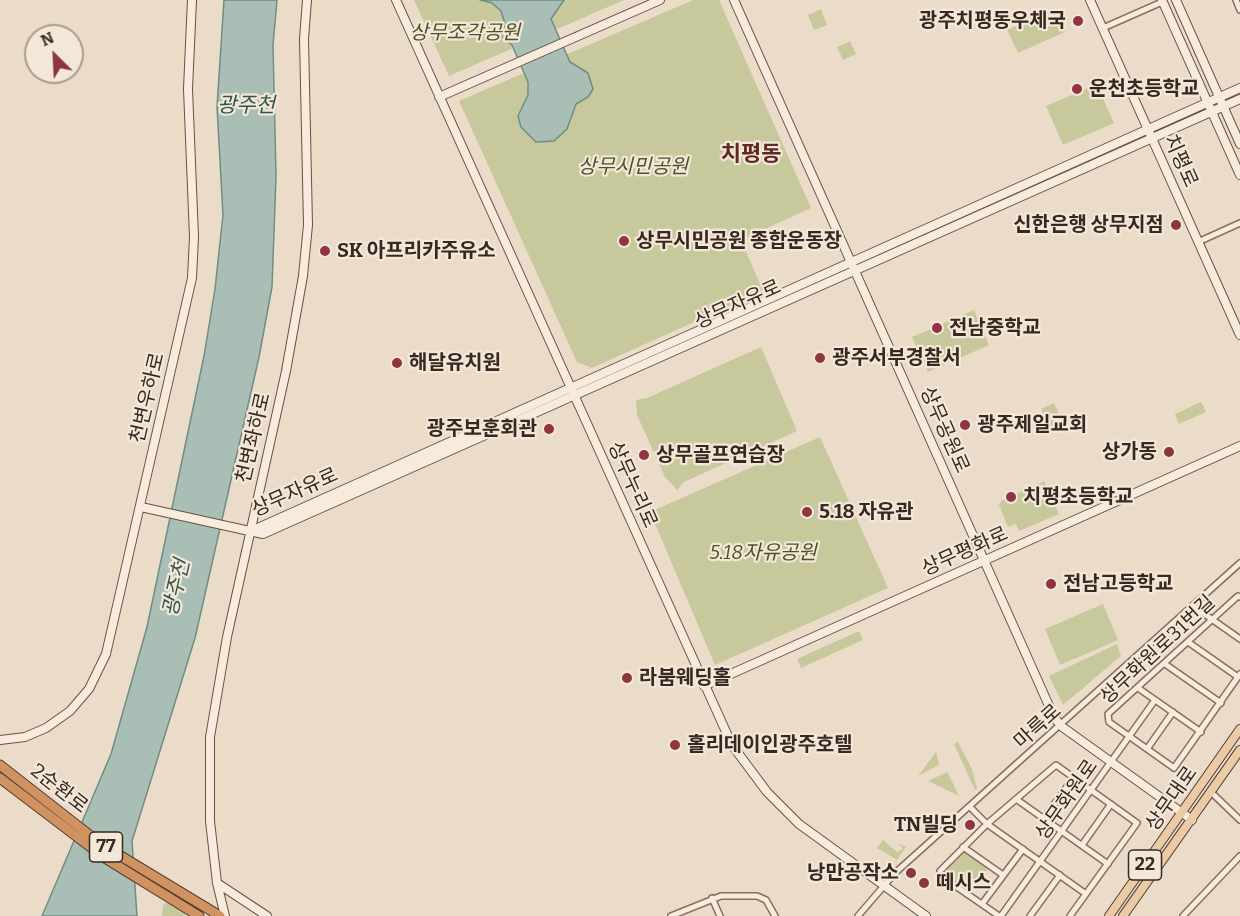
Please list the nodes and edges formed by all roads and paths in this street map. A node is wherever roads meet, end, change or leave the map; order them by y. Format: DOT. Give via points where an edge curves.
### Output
graph roads {
  1 [pos="192,0"];
  2 [pos="306,0"];
  3 [pos="396,0"];
  4 [pos="660,0"];
  5 [pos="734,0"];
  6 [pos="1090,0"];
  7 [pos="1176,0"];
  8 [pos="1236,0"];
  9 [pos="1162,1"];
  10 [pos="1240,10"];
  11 [pos="1103,28"];
  12 [pos="1240,88"];
  13 [pos="440,97"];
  14 [pos="1220,97"];
  15 [pos="1240,99"];
  16 [pos="1208,102"];
  17 [pos="1224,106"];
  18 [pos="1212,112"];
  19 [pos="1148,129"];
  20 [pos="1152,138"];
  21 [pos="1240,144"];
  22 [pos="1240,175"];
  23 [pos="1240,223"];
  24 [pos="1198,242"];
  25 [pos="851,262"];
  26 [pos="855,271"];
  27 [pos="1237,321"];
  28 [pos="1240,335"];
  29 [pos="573,392"];
  30 [pos="1240,446"];
  31 [pos="141,507"];
  32 [pos="251,531"];
  33 [pos="985,561"];
  34 [pos="1240,563"];
  35 [pos="1237,570"];
  36 [pos="1239,597"];
  37 [pos="1193,606"];
  38 [pos="1212,620"];
  39 [pos="1240,639"];
  40 [pos="1188,642"];
  41 [pos="1165,664"];
  42 [pos="1239,675"];
  43 [pos="704,686"];
  44 [pos="1138,688"];
  45 [pos="1155,700"];
  46 [pos="1221,704"];
  47 [pos="1173,712"];
  48 [pos="1061,726"];
  49 [pos="1240,729"];
  50 [pos="1201,732"];
  51 [pos="1129,737"];
  52 [pos="0,740"];
  53 [pos="1147,749"];
  54 [pos="1240,750"];
  55 [pos="1111,763"];
  56 [pos="0,765"];
  57 [pos="1074,777"];
  58 [pos="0,778"];
  59 [pos="1092,790"];
  60 [pos="1211,792"];
  61 [pos="1016,799"];
  62 [pos="1111,804"];
  63 [pos="970,807"];
  64 [pos="1182,813"];
  65 [pos="1044,818"];
  66 [pos="1192,820"];
  67 [pos="1240,820"];
  68 [pos="987,824"];
  69 [pos="1063,831"];
  70 [pos="1082,845"];
  71 [pos="963,847"];
  72 [pos="1023,849"];
  73 [pos="1240,856"];
  74 [pos="1042,862"];
  75 [pos="1108,864"];
  76 [pos="1003,875"];
  77 [pos="1060,875"];
  78 [pos="217,883"];
  79 [pos="884,886"];
  80 [pos="1086,894"];
  81 [pos="712,898"];
  82 [pos="982,904"];
  83 [pos="199,916"];
  84 [pos="220,916"];
  85 [pos="225,916"];
  86 [pos="267,916"];
  87 [pos="671,916"];
  88 [pos="720,916"];
  89 [pos="775,916"];
  90 [pos="858,916"];
  91 [pos="926,916"];
  92 [pos="1000,916"];
  93 [pos="1030,916"];
  94 [pos="1070,916"];
  95 [pos="1109,916"];
  96 [pos="1123,916"];
  97 [pos="1183,916"];
  1 -- 31 [label="street, 천변우하로" via="188,89 192,278"];
  2 -- 32 [label="street, 천변좌하로" via="308,225 303,276"];
  3 -- 13 [label="street, 상무누리로"];
  4 -- 13 [label="street"];
  5 -- 25 [label="street, 상무공원로"];
  6 -- 11 [label="street, 치평로"];
  7 -- 14 [label="street"];
  8 -- 10 [label="street"];
  9 -- 11 [label="street"];
  9 -- 16 [label="street"];
  11 -- 19 [label="street, 치평로"];
  12 -- 14 [label="street, 상무자유로"];
  13 -- 29 [label="street, 상무누리로"];
  14 -- 16 [label="street, 상무자유로"];
  14 -- 17 [label="street"];
  15 -- 17 [label="street, 상무자유로"];
  16 -- 18 [label="street"];
  16 -- 19 [label="street, 상무자유로"];
  17 -- 18 [label="street, 상무자유로"];
  17 -- 21 [label="street"];
  18 -- 20 [label="street, 상무자유로"];
  18 -- 22 [label="street"];
  19 -- 20 [label="street, 치평로"];
  19 -- 25 [label="street, 상무자유로"];
  20 -- 24 [label="street, 치평로"];
  20 -- 26 [label="street, 상무자유로"];
  23 -- 24 [label="street"];
  24 -- 27 [label="street, 치평로"];
  25 -- 26 [label="street, 상무공원로"];
  25 -- 29 [label="street, 상무자유로"];
  26 -- 29 [label="street, 상무자유로"];
  26 -- 33 [label="street, 상무공원로"];
  27 -- 28 [label="street, 치평로"];
  29 -- 32 [label="street, 상무자유로" via="263,534"];
  29 -- 43 [label="street, 상무누리로"];
  30 -- 33 [label="street, 상무평화로"];
  31 -- 32 [label="street"];
  31 -- 52 [label="street, 천변우하로" via="106,654 89,690 70,711 45,728 25,737"];
  32 -- 78 [label="street, 천변좌하로" via="211,730 210,821"];
  33 -- 43 [label="street, 상무평화로"];
  33 -- 48 [label="street, 상무공원로"];
  34 -- 35 [label="street, 마륵로"];
  35 -- 37 [label="street, 마륵로"];
  36 -- 38 [label="street, 상무화원로31번길"];
  37 -- 38 [label="street"];
  37 -- 48 [label="street, 마륵로"];
  38 -- 39 [label="street"];
  38 -- 40 [label="street, 상무화원로31번길"];
  40 -- 41 [label="street, 상무화원로31번길"];
  40 -- 42 [label="street"];
  41 -- 44 [label="street, 상무화원로31번길"];
  41 -- 46 [label="street"];
  42 -- 46 [label="street"];
  43 -- 79 [label="street, 상무누리로" via="732,745 771,797 820,841"];
  44 -- 45 [label="street"];
  44 -- 51 [label="street, 상무화원로31번길" via="1108,714 1109,722"];
  45 -- 47 [label="street"];
  45 -- 51 [label="street, 상무화원로"];
  46 -- 50 [label="street"];
  47 -- 50 [label="street"];
  47 -- 53 [label="street"];
  48 -- 55 [label="street, 상무공원로"];
  48 -- 63 [label="street, 마륵로"];
  49 -- 64 [label="main road, 상무대로 / 22"];
  50 -- 53 [label="street, 상무화원로31번길" via="1174,768"];
  51 -- 53 [label="street, 상무화원로31번길"];
  51 -- 55 [label="street, 상무화원로"];
  54 -- 60 [label="main road, 상무대로 / 22"];
  55 -- 59 [label="street, 상무화원로"];
  55 -- 64 [label="street, 상무공원로"];
  56 -- 84 [label="highway, 2순환로 / 77" via="101,844"];
  57 -- 59 [label="street"];
  57 -- 61 [label="street" via="1056,765"];
  57 -- 65 [label="street"];
  58 -- 83 [label="highway, 2순환로 / 77" via="105,858"];
  59 -- 62 [label="street"];
  59 -- 69 [label="street, 상무화원로"];
  60 -- 66 [label="main road, 상무대로 / 22"];
  60 -- 67 [label="street"];
  61 -- 65 [label="street"];
  61 -- 68 [label="street"];
  62 -- 70 [label="street"];
  62 -- 75 [label="street" via="1137,823"];
  63 -- 68 [label="street"];
  63 -- 79 [label="street, 마륵로"];
  64 -- 66 [label="street, 상무공원로"];
  64 -- 95 [label="main road, 상무대로 / 22"];
  65 -- 69 [label="street"];
  66 -- 96 [label="main road, 상무대로 / 22"];
  68 -- 71 [label="street"];
  68 -- 72 [label="street"];
  69 -- 70 [label="street"];
  69 -- 74 [label="street, 상무화원로"];
  70 -- 75 [label="street"];
  71 -- 76 [label="street"];
  71 -- 82 [label="street" via="939,873"];
  72 -- 74 [label="street"];
  72 -- 76 [label="street"];
  73 -- 97 [label="street"];
  74 -- 77 [label="street"];
  74 -- 92 [label="street, 상무화원로"];
  75 -- 80 [label="street"];
  76 -- 82 [label="street"];
  77 -- 80 [label="street"];
  77 -- 93 [label="street"];
  78 -- 85 [label="street, 천변좌하로"];
  78 -- 86 [label="street"];
  79 -- 90 [label="street, 마륵로"];
  79 -- 91 [label="street, 상무누리로"];
  80 -- 94 [label="street"];
  81 -- 87 [label="street"];
  81 -- 88 [label="street"];
  81 -- 89 [label="street" via="757,896 765,900"];
  82 -- 92 [label="street"];
}
